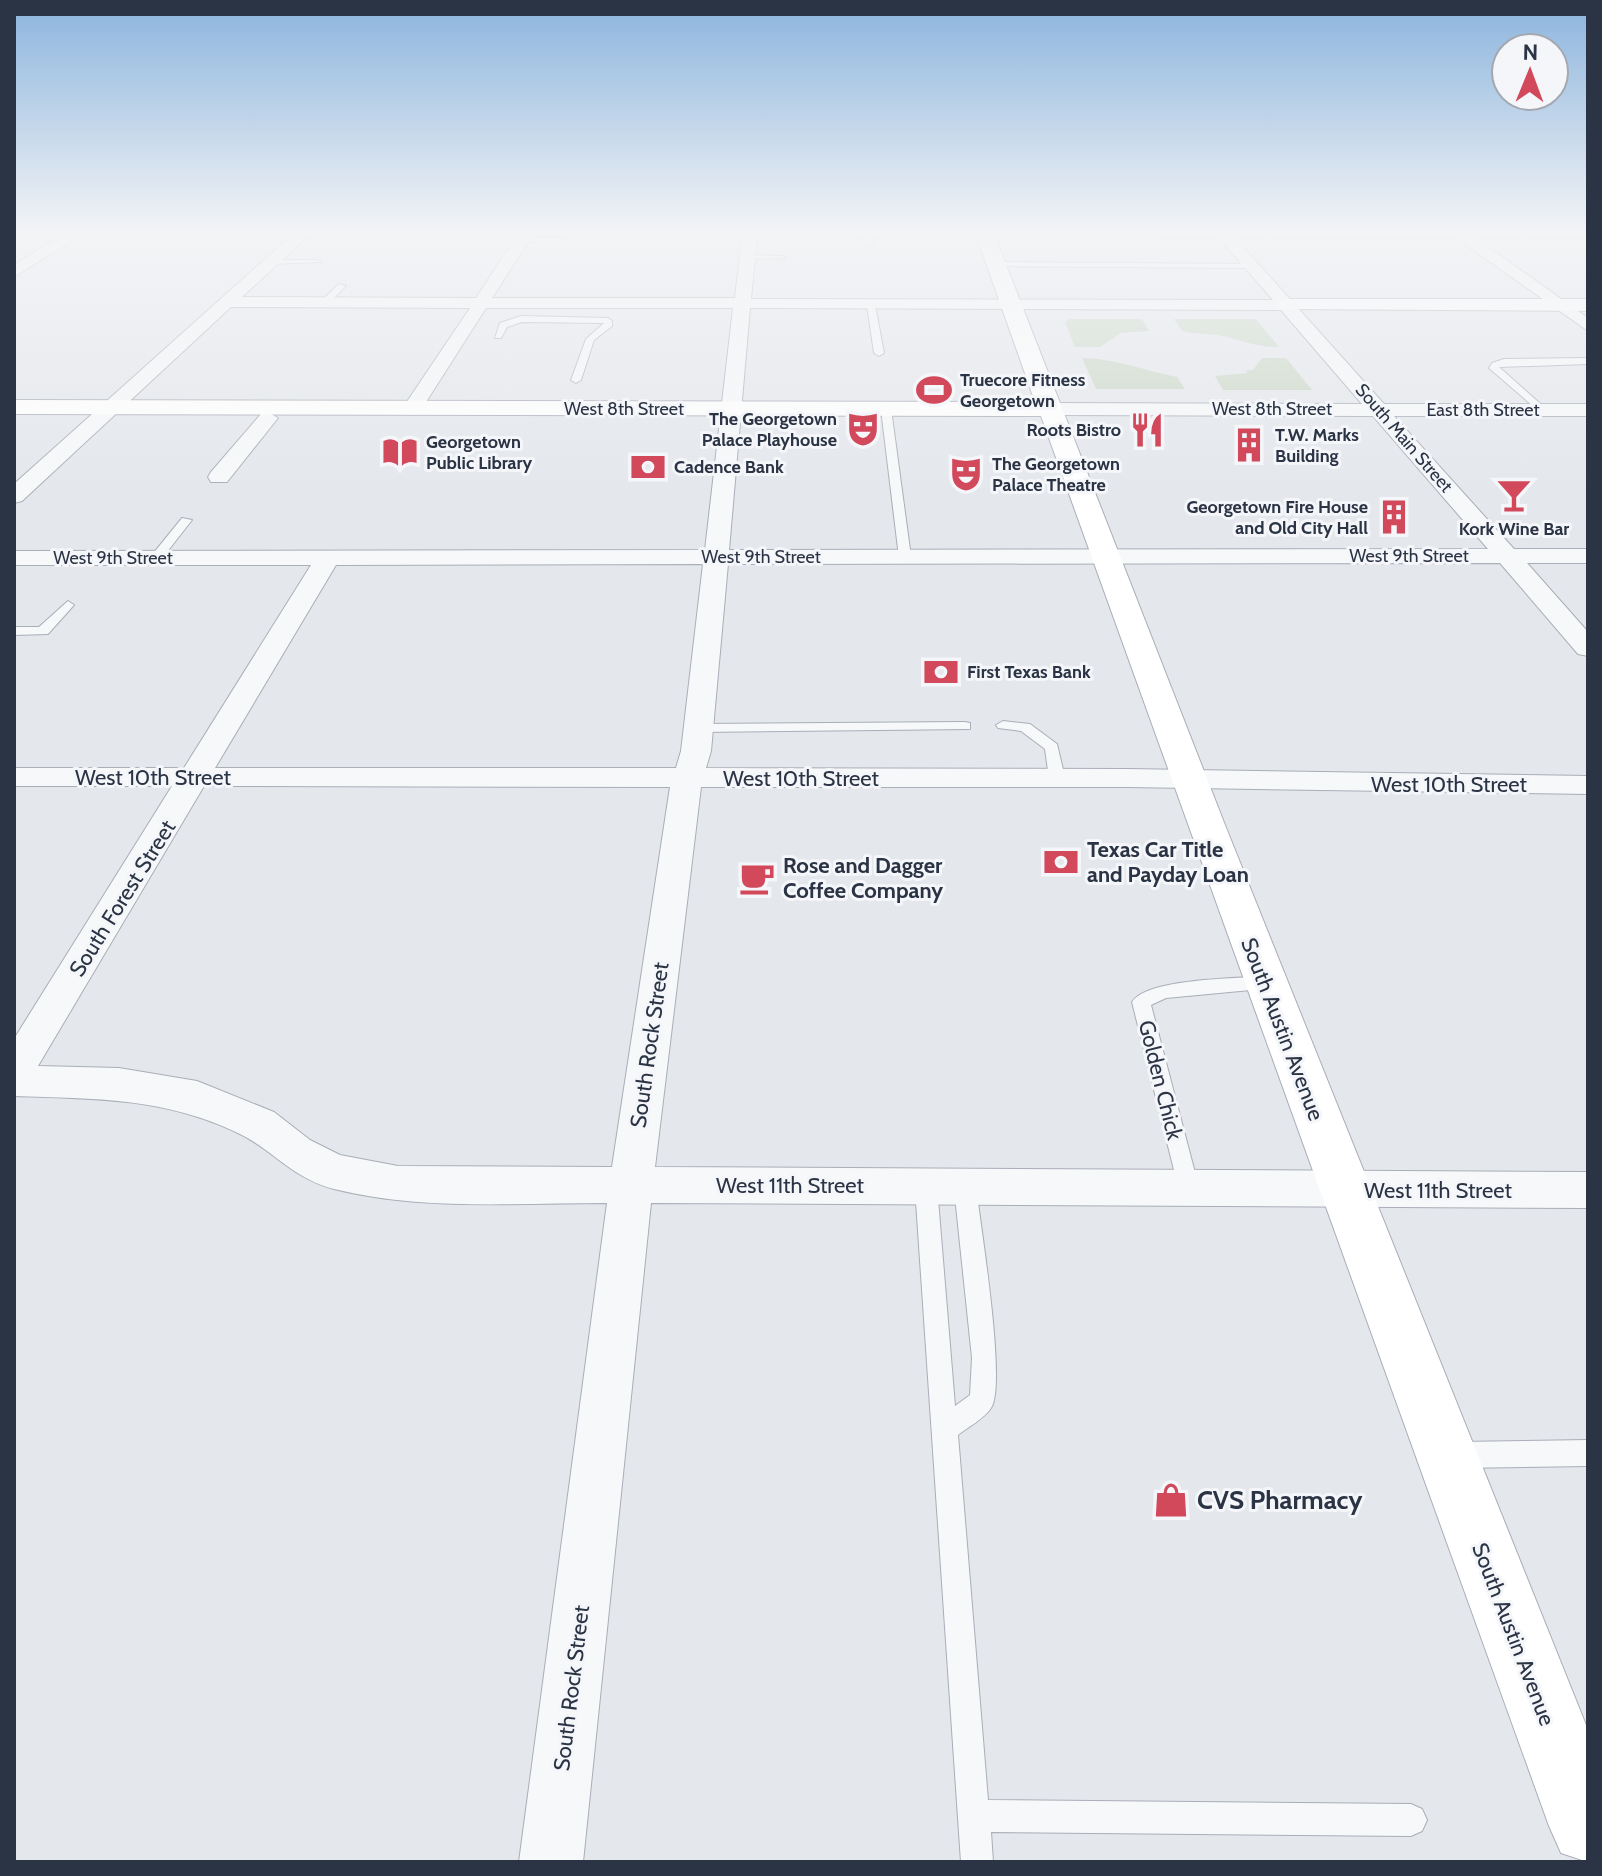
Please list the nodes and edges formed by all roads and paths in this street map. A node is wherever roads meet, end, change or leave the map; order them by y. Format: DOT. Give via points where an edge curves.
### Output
graph roads {
  1 [pos="210,317"];
  2 [pos="472,317"];
  3 [pos="742,317"];
  4 [pos="873,317"];
  5 [pos="1016,317"];
  6 [pos="1297,317"];
  7 [pos="498,336"];
  8 [pos="879,353"];
  9 [pos="1588,361"];
  10 [pos="576,380"];
  11 [pos="14,407"];
  12 [pos="112,408"];
  13 [pos="412,409"];
  14 [pos="732,409"];
  15 [pos="886,409"];
  16 [pos="1051,409"];
  17 [pos="1378,409"];
  18 [pos="1541,410"];
  19 [pos="1588,410"];
  20 [pos="268,418"];
  21 [pos="219,477"];
  22 [pos="14,496"];
  23 [pos="186,520"];
  24 [pos="1507,556"];
  25 [pos="1588,556"];
  26 [pos="714,557"];
  27 [pos="905,557"];
  28 [pos="1106,557"];
  29 [pos="14,558"];
  30 [pos="156,558"];
  31 [pos="328,558"];
  32 [pos="68,605"];
  33 [pos="14,631"];
  34 [pos="1588,648"];
  35 [pos="1003,725"];
  36 [pos="965,726"];
  37 [pos="698,728"];
  38 [pos="14,777"];
  39 [pos="196,777"];
  40 [pos="687,778"];
  41 [pos="1057,778"];
  42 [pos="1189,781"];
  43 [pos="1588,785"];
  44 [pos="1265,983"];
  45 [pos="14,1072"];
  46 [pos="14,1081"];
  47 [pos="631,1184"];
  48 [pos="946,1187"];
  49 [pos="1188,1188"];
  50 [pos="1344,1190"];
  51 [pos="1588,1190"];
  52 [pos="944,1430"];
  53 [pos="1588,1453"];
  54 [pos="1445,1455"];
  55 [pos="973,1816"];
  56 [pos="1411,1820"];
  57 [pos="1588,1826"];
  58 [pos="551,1862"];
  59 [pos="977,1862"];
  1 -- 12 [label="street"];
  2 -- 13 [label="street"];
  3 -- 14 [label="street, South Rock Street"];
  4 -- 8 [label="lane"];
  5 -- 16 [label="main road, South Austin Avenue"];
  6 -- 17 [label="street, South Main Street"];
  7 -- 10 [label="lane" via="503,325 521,319 608,321 590,339"];
  9 -- 18 [label="lane" via="1495,365"];
  11 -- 12 [label="main road, West 8th Street"];
  12 -- 13 [label="main road, West 8th Street"];
  12 -- 22 [label="street"];
  13 -- 14 [label="main road, West 8th Street"];
  14 -- 15 [label="main road, West 8th Street"];
  14 -- 26 [label="street, South Rock Street"];
  15 -- 16 [label="main road, West 8th Street"];
  15 -- 27 [label="lane"];
  16 -- 17 [label="street, West 8th Street"];
  16 -- 28 [label="main road, South Austin Avenue"];
  17 -- 18 [label="street, East 8th Street"];
  17 -- 24 [label="street, South Main Street"];
  18 -- 19 [label="street, East 8th Street"];
  20 -- 21 [label="street"];
  23 -- 30 [label="lane"];
  24 -- 25 [label="street, West 9th Street"];
  24 -- 28 [label="street, West 9th Street"];
  24 -- 34 [label="street, South Main Street"];
  26 -- 27 [label="street, West 9th Street"];
  26 -- 31 [label="street, West 9th Street"];
  26 -- 37 [label="street, South Rock Street"];
  27 -- 28 [label="street, West 9th Street"];
  28 -- 42 [label="main road, South Austin Avenue"];
  29 -- 30 [label="street, West 9th Street"];
  30 -- 31 [label="street, West 9th Street"];
  31 -- 39 [label="street, South Forest Street"];
  32 -- 33 [label="lane" via="43,631"];
  35 -- 41 [label="lane" via="1025,727 1052,747"];
  36 -- 37 [label="lane"];
  37 -- 40 [label="street, South Rock Street"];
  38 -- 39 [label="street, West 10th Street"];
  39 -- 40 [label="street, West 10th Street"];
  39 -- 45 [label="street, South Forest Street"];
  40 -- 41 [label="street, West 10th Street"];
  40 -- 47 [label="street, South Rock Street"];
  41 -- 42 [label="street, West 10th Street"];
  42 -- 43 [label="street, West 10th Street"];
  42 -- 44 [label="main road, South Austin Avenue"];
  44 -- 49 [label="lane, Golden Chick" via="1163,992 1141,1002"];
  44 -- 50 [label="main road, South Austin Avenue"];
  46 -- 47 [label="street, West 11th Street" via="119,1084 197,1097 259,1124 295,1152 332,1171 398,1184"];
  47 -- 48 [label="street, West 11th Street"];
  47 -- 58 [label="street, South Rock Street"];
  48 -- 49 [label="street, West 11th Street"];
  48 -- 52 [label="lane"];
  48 -- 52 [label="lane" via="984,1358 982,1401"];
  49 -- 50 [label="street, West 11th Street"];
  50 -- 51 [label="street, West 11th Street"];
  50 -- 54 [label="main road, South Austin Avenue"];
  52 -- 55 [label="lane"];
  53 -- 54 [label="lane"];
  54 -- 57 [label="main road, South Austin Avenue"];
  55 -- 56 [label="lane"];
  55 -- 59 [label="lane"];
}
